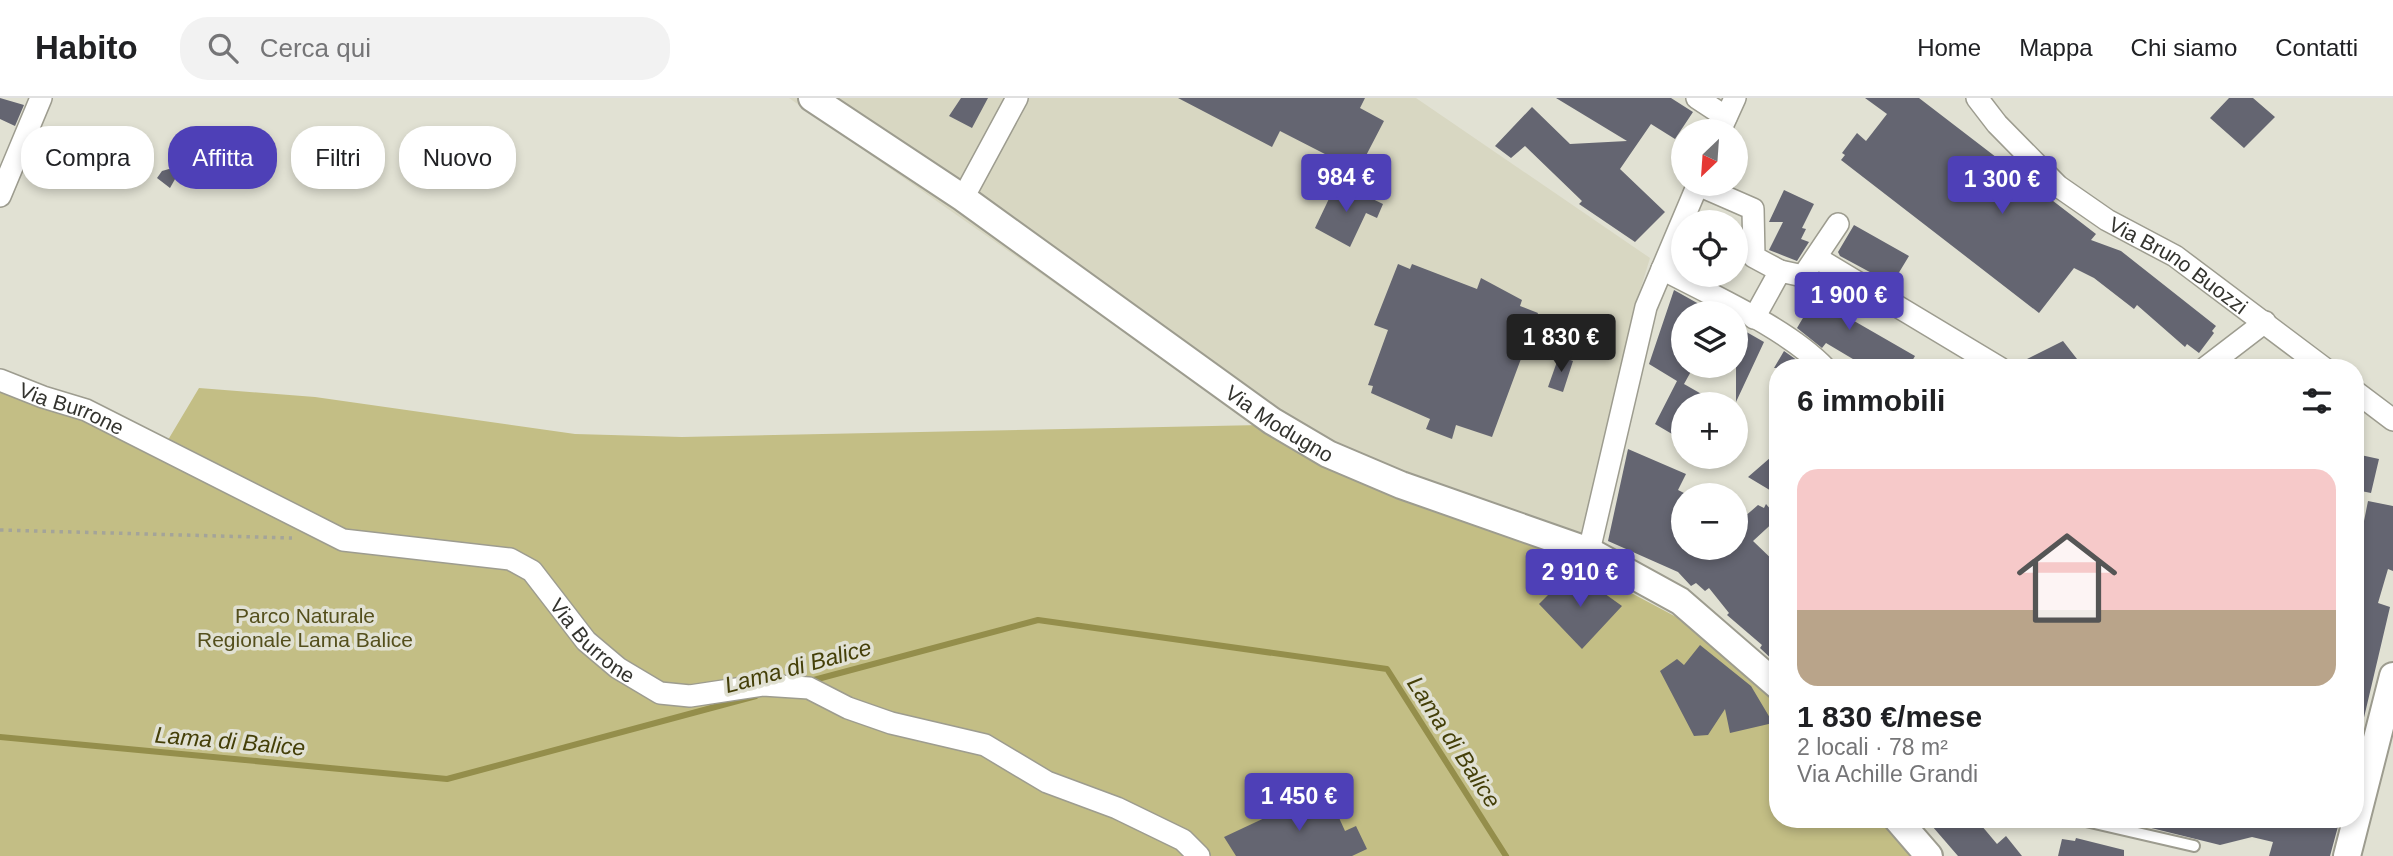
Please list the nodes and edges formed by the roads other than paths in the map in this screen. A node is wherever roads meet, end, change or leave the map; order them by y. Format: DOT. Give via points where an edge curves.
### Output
graph roads {
  1 [pos="41,98"];
  2 [pos="812,98"];
  3 [pos="1017,98"];
  4 [pos="1697,98"];
  5 [pos="1978,98"];
  6 [pos="1727,116"];
  7 [pos="0,196"];
  8 [pos="1693,196"];
  9 [pos="1724,196"];
  10 [pos="963,198"];
  11 [pos="1838,225"];
  12 [pos="1817,258"];
  13 [pos="1662,269"];
  14 [pos="1780,271"];
  15 [pos="1754,318"];
  16 [pos="2264,322"];
  17 [pos="1816,359"];
  18 [pos="1985,359"];
  19 [pos="2217,359"];
  20 [pos="2312,359"];
  21 [pos="0,380"];
  22 [pos="2364,398"];
  23 [pos="2393,420"];
  24 [pos="1588,551"];
  25 [pos="2393,676"];
  26 [pos="1769,678"];
  27 [pos="2364,754"];
  28 [pos="1905,828"];
  29 [pos="2116,828"];
  30 [pos="2352,828"];
  31 [pos="2194,846"];
  32 [pos="1199,856"];
  33 [pos="1929,856"];
  34 [pos="2347,856"];
  1 -- 7 [label="street"];
  2 -- 10 [label="street, Via Modugno"];
  3 -- 10 [label="street"];
  4 -- 6 [label="street"];
  5 -- 16 [label="street, Via Bruno Buozzi" via="2058,186 2175,256"];
  8 -- 13 [label="street"];
  9 -- 14 [label="street" via="1753,209 1754,257"];
  10 -- 24 [label="street, Via Modugno" via="1272,421 1328,454 1401,485"];
  11 -- 12 [label="street"];
  12 -- 14 [label="street" via="1803,276"];
  12 -- 18 [label="street"];
  13 -- 15 [label="street"];
  13 -- 24 [label="street" via="1646,307"];
  14 -- 15 [label="street"];
  15 -- 17 [label="street"];
  16 -- 19 [label="street"];
  16 -- 20 [label="street, Via Bruno Buozzi"];
  21 -- 32 [label="street, Via Burrone" via="86,410 343,540 510,559 532,571 586,641 618,668 660,693 690,696 763,685 809,688 891,723 985,745 1047,782 1117,808 1183,840"];
  22 -- 23 [label="street"];
  24 -- 26 [label="street, Via Modugno" via="1680,601"];
  25 -- 27 [label="street"];
  28 -- 33 [label="street"];
  29 -- 31 [label="lane"];
  30 -- 34 [label="street"];
}
